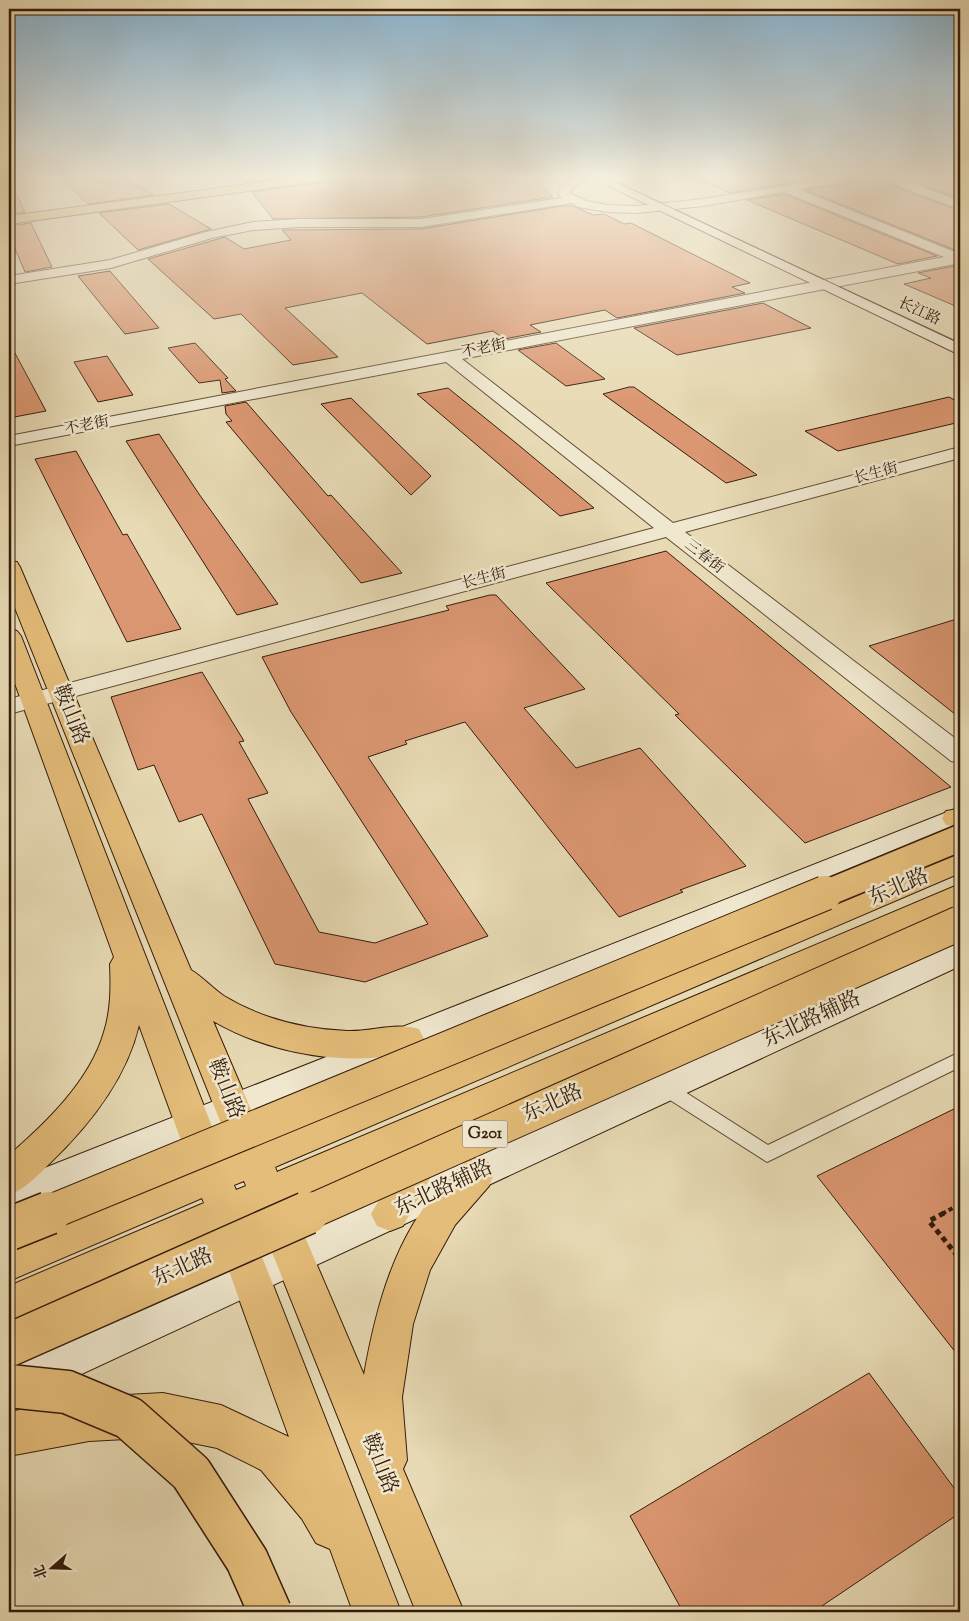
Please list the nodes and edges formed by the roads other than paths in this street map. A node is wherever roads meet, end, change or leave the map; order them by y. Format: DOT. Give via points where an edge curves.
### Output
graph roads {
  1 [pos="157,251"];
  2 [pos="761,251"];
  3 [pos="783,251"];
  4 [pos="942,251"];
  5 [pos="960,258"];
  6 [pos="801,259"];
  7 [pos="825,278"];
  8 [pos="9,280"];
  9 [pos="846,280"];
  10 [pos="864,288"];
  11 [pos="960,350"];
  12 [pos="449,356"];
  13 [pos="9,441"];
  14 [pos="960,452"];
  15 [pos="668,529"];
  16 [pos="9,567"];
  17 [pos="9,636"];
  18 [pos="34,700"];
  19 [pos="960,755"];
  20 [pos="959,823"];
  21 [pos="960,862"];
  22 [pos="960,895"];
  23 [pos="960,923"];
  24 [pos="126,948"];
  25 [pos="960,953"];
  26 [pos="177,975"];
  27 [pos="407,1039"];
  28 [pos="496,1058"];
  29 [pos="960,1060"];
  30 [pos="515,1087"];
  31 [pos="665,1088"];
  32 [pos="233,1110"];
  33 [pos="447,1116"];
  34 [pos="193,1126"];
  35 [pos="253,1160"];
  36 [pos="476,1174"];
  37 [pos="213,1176"];
  38 [pos="9,1178"];
  39 [pos="268,1194"];
  40 [pos="9,1199"];
  41 [pos="226,1212"];
  42 [pos="390,1214"];
  43 [pos="9,1229"];
  44 [pos="294,1258"];
  45 [pos="9,1262"];
  46 [pos="250,1278"];
  47 [pos="9,1306"];
  48 [pos="9,1345"];
  49 [pos="9,1386"];
  50 [pos="9,1434"];
  51 [pos="386,1481"];
  52 [pos="372,1599"];
  53 [pos="270,1612"];
  54 [pos="440,1612"];
  1 -- 8 [label="street" via="111,264"];
  2 -- 7 [label="street, 长江路"];
  3 -- 6 [label="street"];
  4 -- 5 [label="street"];
  5 -- 9 [label="street, 不老街"];
  7 -- 9 [label="street, 不老街"];
  7 -- 11 [label="street, 长江路"];
  7 -- 12 [label="street, 不老街"];
  9 -- 10 [label="street"];
  12 -- 13 [label="street, 不老街"];
  12 -- 15 [label="street, 三春街"];
  14 -- 15 [label="street, 长生街"];
  15 -- 18 [label="street, 长生街"];
  15 -- 19 [label="street, 三春街"];
  16 -- 18 [label="main road, 鞍山路"];
  17 -- 18 [label="main road, 鞍山路"];
  18 -- 24 [label="main road, 鞍山路"];
  18 -- 26 [label="main road, 鞍山路"];
  20 -- 27 [label="street"];
  20 -- 43 [label="main road, 东北路, bridge"];
  21 -- 28 [label="main road, 东北路"];
  22 -- 30 [label="main road, 东北路"];
  23 -- 48 [label="main road, 东北路 / G201, bridge"];
  24 -- 34 [label="main road, 鞍山路"];
  24 -- 38 [label="main road" via="127,996 117,1043 92,1091 48,1144"];
  25 -- 31 [label="street, 东北路辅路"];
  26 -- 27 [label="main road" via="211,1004 248,1025 265,1030 301,1040 349,1045"];
  26 -- 32 [label="main road, 鞍山路"];
  27 -- 32 [label="street"];
  28 -- 30 [label="main road"];
  28 -- 35 [label="main road, 东北路"];
  29 -- 31 [label="lane" via="767,1154"];
  30 -- 33 [label="main road, 东北路"];
  31 -- 36 [label="street, 东北路辅路"];
  32 -- 34 [label="street"];
  32 -- 35 [label="main road, 鞍山路"];
  33 -- 39 [label="main road, 东北路"];
  33 -- 42 [label="main road"];
  34 -- 37 [label="main road, 鞍山路"];
  34 -- 40 [label="street"];
  35 -- 37 [label="main road, 东北路"];
  35 -- 39 [label="main road, 鞍山路"];
  36 -- 42 [label="street, 东北路辅路"];
  36 -- 51 [label="main road" via="442,1213 413,1263 393,1324 382,1397"];
  37 -- 41 [label="main road, 鞍山路"];
  37 -- 45 [label="main road, 东北路"];
  39 -- 41 [label="main road, 东北路"];
  39 -- 44 [label="main road, 鞍山路"];
  41 -- 46 [label="main road, 鞍山路"];
  41 -- 47 [label="main road, 东北路"];
  42 -- 44 [label="street, 东北路辅路"];
  44 -- 46 [label="street, 东北路辅路"];
  44 -- 51 [label="main road, 鞍山路"];
  46 -- 49 [label="street, 东北路辅路"];
  46 -- 52 [label="main road, 鞍山路"];
  49 -- 53 [label="main road, bridge" via="67,1392 129,1418 191,1474 247,1560"];
  50 -- 52 [label="main road" via="89,1419 163,1415 221,1427 277,1454 318,1503"];
  51 -- 54 [label="main road, 鞍山路"];
}
